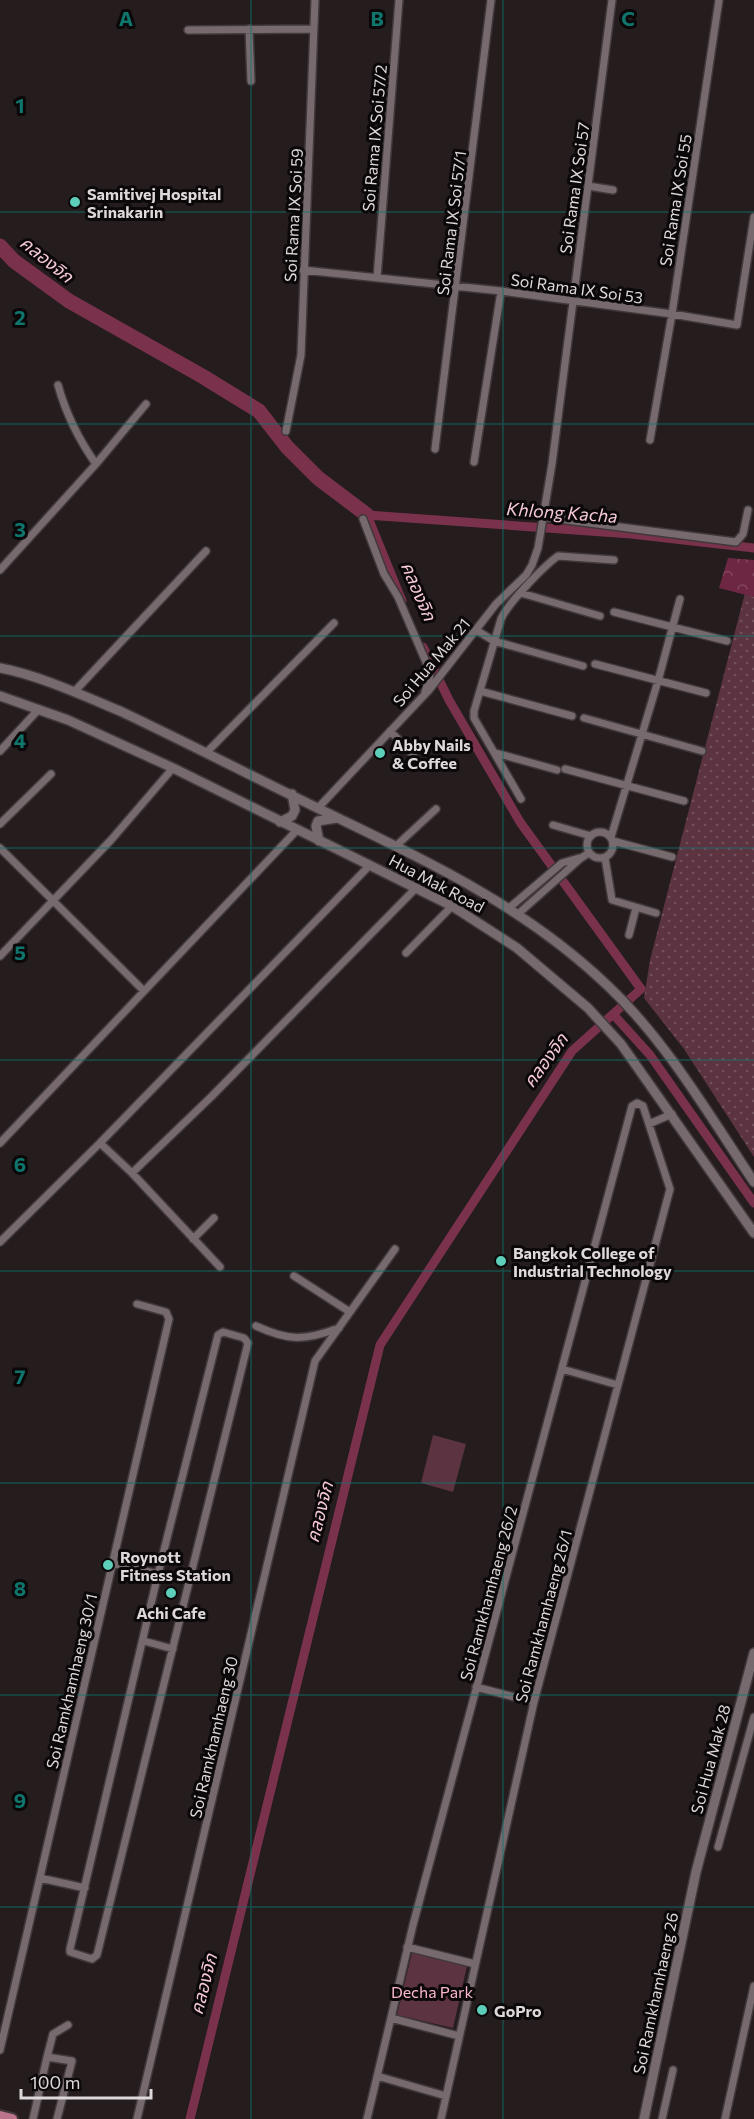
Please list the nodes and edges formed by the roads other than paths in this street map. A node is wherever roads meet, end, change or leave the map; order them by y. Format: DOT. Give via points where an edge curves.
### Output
graph roads {
  1 [pos="315,0"];
  2 [pos="399,0"];
  3 [pos="491,0"];
  4 [pos="612,0"];
  5 [pos="719,0"];
  6 [pos="249,29"];
  7 [pos="314,29"];
  8 [pos="188,30"];
  9 [pos="250,81"];
  10 [pos="588,186"];
  11 [pos="613,190"];
  12 [pos="754,217"];
  13 [pos="752,243"];
  14 [pos="303,270"];
  15 [pos="377,278"];
  16 [pos="457,286"];
  17 [pos="501,291"];
  18 [pos="572,302"];
  19 [pos="672,314"];
  20 [pos="58,386"];
  21 [pos="146,404"];
  22 [pos="286,431"];
  23 [pos="650,440"];
  24 [pos="435,449"];
  25 [pos="474,462"];
  26 [pos="96,464"];
  27 [pos="748,510"];
  28 [pos="363,519"];
  29 [pos="542,519"];
  30 [pos="206,551"];
  31 [pos="614,560"];
  32 [pos="0,570"];
  33 [pos="521,593"];
  34 [pos="680,599"];
  35 [pos="614,612"];
  36 [pos="600,616"];
  37 [pos="334,623"];
  38 [pos="672,626"];
  39 [pos="476,630"];
  40 [pos="494,641"];
  41 [pos="727,641"];
  42 [pos="595,664"];
  43 [pos="0,666"];
  44 [pos="583,666"];
  45 [pos="658,681"];
  46 [pos="480,691"];
  47 [pos="74,692"];
  48 [pos="427,692"];
  49 [pos="706,693"];
  50 [pos="0,696"];
  51 [pos="39,709"];
  52 [pos="572,716"];
  53 [pos="584,718"];
  54 [pos="390,731"];
  55 [pos="642,734"];
  56 [pos="0,751"];
  57 [pos="702,751"];
  58 [pos="207,752"];
  59 [pos="496,753"];
  60 [pos="413,754"];
  61 [pos="173,768"];
  62 [pos="566,769"];
  63 [pos="556,770"];
  64 [pos="51,774"];
  65 [pos="626,786"];
  66 [pos="292,794"];
  67 [pos="521,799"];
  68 [pos="684,801"];
  69 [pos="318,808"];
  70 [pos="436,808"];
  71 [pos="338,818"];
  72 [pos="280,822"];
  73 [pos="0,824"];
  74 [pos="554,825"];
  75 [pos="297,830"];
  76 [pos="591,836"];
  77 [pos="612,839"];
  78 [pos="319,841"];
  79 [pos="396,846"];
  80 [pos="0,848"];
  81 [pos="589,853"];
  82 [pos="672,857"];
  83 [pos="580,858"];
  84 [pos="605,858"];
  85 [pos="370,865"];
  86 [pos="416,888"];
  87 [pos="53,901"];
  88 [pos="452,906"];
  89 [pos="509,908"];
  90 [pos="636,908"];
  91 [pos="656,913"];
  92 [pos="518,914"];
  93 [pos="629,935"];
  94 [pos="406,953"];
  95 [pos="0,956"];
  96 [pos="144,991"];
  97 [pos="672,1114"];
  98 [pos="649,1124"];
  99 [pos="0,1143"];
  100 [pos="100,1143"];
  101 [pos="132,1173"];
  102 [pos="754,1182"];
  103 [pos="214,1218"];
  104 [pos="754,1233"];
  105 [pos="193,1239"];
  106 [pos="0,1242"];
  107 [pos="395,1249"];
  108 [pos="220,1268"];
  109 [pos="294,1276"];
  110 [pos="137,1304"];
  111 [pos="350,1312"];
  112 [pos="256,1326"];
  113 [pos="339,1328"];
  114 [pos="562,1368"];
  115 [pos="618,1385"];
  116 [pos="112,1563"];
  117 [pos="158,1574"];
  118 [pos="144,1641"];
  119 [pos="173,1649"];
  120 [pos="754,1653"];
  121 [pos="476,1687"];
  122 [pos="534,1702"];
  123 [pos="754,1717"];
  124 [pos="718,1847"];
  125 [pos="696,1872"];
  126 [pos="40,1878"];
  127 [pos="85,1888"];
  128 [pos="408,1947"];
  129 [pos="475,1964"];
  130 [pos="754,1986"];
  131 [pos="391,2018"];
  132 [pos="68,2025"];
  133 [pos="459,2036"];
  134 [pos="0,2050"];
  135 [pos="47,2057"];
  136 [pos="673,2070"];
  137 [pos="377,2076"];
  138 [pos="446,2096"];
  139 [pos="0,2116"];
  140 [pos="12,2119"];
  141 [pos="33,2119"];
  142 [pos="57,2119"];
  143 [pos="137,2119"];
  144 [pos="367,2119"];
  145 [pos="441,2119"];
  146 [pos="644,2119"];
  147 [pos="662,2119"];
  148 [pos="725,2119"];
  1 -- 7 [label="street, Soi Rama IX Soi 59"];
  2 -- 15 [label="street, Soi Rama IX Soi 57/2"];
  3 -- 16 [label="street, Soi Rama IX Soi 57/1"];
  4 -- 10 [label="street, Soi Rama IX Soi 57"];
  5 -- 19 [label="street, Soi Rama IX Soi 55"];
  6 -- 7 [label="street"];
  6 -- 8 [label="street"];
  6 -- 9 [label="street"];
  7 -- 14 [label="street, Soi Rama IX Soi 59"];
  10 -- 11 [label="street"];
  10 -- 18 [label="street, Soi Rama IX Soi 57"];
  12 -- 13 [label="street, Soi Rama IX Soi 53"];
  13 -- 19 [label="street, Soi Rama IX Soi 53" via="737,325"];
  14 -- 15 [label="street, Soi Rama IX Soi 53"];
  14 -- 22 [label="street, Soi Rama IX Soi 59" via="301,355"];
  15 -- 16 [label="street, Soi Rama IX Soi 53"];
  16 -- 17 [label="street, Soi Rama IX Soi 53"];
  16 -- 24 [label="street, Soi Rama IX Soi 57/1"];
  17 -- 18 [label="street, Soi Rama IX Soi 53"];
  17 -- 25 [label="street"];
  18 -- 19 [label="street, Soi Rama IX Soi 53"];
  18 -- 29 [label="street, Soi Rama IX Soi 57"];
  19 -- 23 [label="street, Soi Rama IX Soi 55"];
  20 -- 26 [label="street" via="79,439"];
  21 -- 26 [label="street"];
  26 -- 32 [label="street"];
  27 -- 29 [label="street" via="743,534 735,542"];
  28 -- 48 [label="street" via="430,672"];
  29 -- 39 [label="street, Soi Hua Mak 21" via="538,548 526,575"];
  30 -- 47 [label="street"];
  31 -- 33 [label="street" via="558,556"];
  33 -- 36 [label="street"];
  33 -- 40 [label="street" via="504,613"];
  34 -- 38 [label="street"];
  35 -- 38 [label="street"];
  37 -- 58 [label="street"];
  38 -- 41 [label="street"];
  38 -- 45 [label="street"];
  39 -- 40 [label="street"];
  39 -- 48 [label="street, Soi Hua Mak 21"];
  40 -- 44 [label="street"];
  40 -- 46 [label="street"];
  42 -- 45 [label="street"];
  43 -- 47 [label="main road, Hua Mak Road"];
  45 -- 49 [label="street"];
  45 -- 55 [label="street"];
  46 -- 52 [label="street"];
  46 -- 59 [label="street" via="474,718"];
  47 -- 58 [label="main road, Hua Mak Road"];
  48 -- 54 [label="street, Soi Hua Mak 21"];
  50 -- 51 [label="main road, Hua Mak Road"];
  51 -- 56 [label="street"];
  51 -- 61 [label="main road, Hua Mak Road"];
  53 -- 55 [label="street"];
  54 -- 60 [label="street"];
  54 -- 69 [label="street, Soi Hua Mak 21"];
  55 -- 57 [label="street"];
  55 -- 65 [label="street"];
  58 -- 66 [label="main road, Hua Mak Road"];
  59 -- 63 [label="street"];
  59 -- 67 [label="street"];
  61 -- 72 [label="main road, Hua Mak Road"];
  61 -- 87 [label="street"];
  62 -- 65 [label="street"];
  64 -- 73 [label="street"];
  65 -- 68 [label="street"];
  65 -- 77 [label="street"];
  66 -- 69 [label="main road, Hua Mak Road"];
  66 -- 72 [label="main road" via="296,810"];
  69 -- 71 [label="main road, Hua Mak Road"];
  70 -- 79 [label="street"];
  71 -- 78 [label="main road" via="318,821 315,826"];
  71 -- 79 [label="main road, Hua Mak Road"];
  72 -- 75 [label="main road, Hua Mak Road"];
  74 -- 76 [label="street"];
  75 -- 78 [label="main road, Hua Mak Road"];
  75 -- 96 [label="street"];
  76 -- 77 [label="street" via="603,832"];
  76 -- 81 [label="street" via="587,844"];
  77 -- 82 [label="street"];
  77 -- 84 [label="street" via="611,853"];
  78 -- 85 [label="main road, Hua Mak Road"];
  79 -- 89 [label="main road, Hua Mak Road"];
  80 -- 87 [label="street"];
  81 -- 83 [label="street"];
  81 -- 84 [label="street"];
  83 -- 89 [label="street" via="562,863"];
  83 -- 92 [label="street"];
  84 -- 90 [label="street" via="612,900"];
  85 -- 86 [label="main road, Hua Mak Road"];
  85 -- 100 [label="street"];
  86 -- 88 [label="main road, Hua Mak Road"];
  86 -- 101 [label="street"];
  87 -- 95 [label="street"];
  87 -- 96 [label="street"];
  88 -- 94 [label="street"];
  88 -- 97 [label="main road, Hua Mak Road" via="517,948 568,989 631,1058"];
  89 -- 92 [label="main road, Hua Mak Road"];
  90 -- 91 [label="street"];
  90 -- 93 [label="street"];
  92 -- 102 [label="main road, Hua Mak Road" via="609,987 651,1034"];
  96 -- 99 [label="street"];
  97 -- 98 [label="street"];
  97 -- 104 [label="main road, Hua Mak Road"];
  98 -- 114 [label="street, Soi Ramkhamhaeng 26/2" via="643,1106 634,1103"];
  98 -- 115 [label="street, Soi Ramkhamhaeng 26/1" via="670,1189"];
  100 -- 101 [label="street"];
  100 -- 106 [label="street"];
  101 -- 105 [label="street"];
  103 -- 105 [label="street"];
  105 -- 108 [label="street"];
  107 -- 111 [label="street"];
  109 -- 111 [label="street"];
  110 -- 116 [label="street, Soi Ramkhamhaeng 30/1" via="166,1312 169,1319"];
  111 -- 113 [label="street"];
  112 -- 113 [label="street" via="280,1337 296,1338 316,1337"];
  113 -- 143 [label="street, Soi Ramkhamhaeng 30" via="315,1361"];
  114 -- 115 [label="street"];
  114 -- 121 [label="street, Soi Ramkhamhaeng 26/2"];
  115 -- 122 [label="street, Soi Ramkhamhaeng 26/1"];
  116 -- 117 [label="street"];
  116 -- 126 [label="street, Soi Ramkhamhaeng 30/1"];
  117 -- 118 [label="street"];
  117 -- 119 [label="street" via="218,1335 223,1332 244,1338 248,1343"];
  118 -- 119 [label="street"];
  118 -- 127 [label="street"];
  119 -- 127 [label="street" via="98,1955 92,1959 70,1952"];
  120 -- 125 [label="main road, Soi Hua Mak 28"];
  121 -- 122 [label="street"];
  121 -- 128 [label="street, Soi Ramkhamhaeng 26/2"];
  122 -- 129 [label="street, Soi Ramkhamhaeng 26/1"];
  123 -- 124 [label="street"];
  125 -- 146 [label="main road, Soi Ramkhamhaeng 26"];
  126 -- 127 [label="street"];
  126 -- 134 [label="street, Soi Ramkhamhaeng 30/1"];
  128 -- 129 [label="street"];
  128 -- 131 [label="street, Soi Ramkhamhaeng 26/2"];
  129 -- 133 [label="street, Soi Ramkhamhaeng 26/1"];
  130 -- 148 [label="street"];
  131 -- 133 [label="street"];
  131 -- 137 [label="street, Soi Ramkhamhaeng 26/2"];
  132 -- 135 [label="street" via="53,2034"];
  133 -- 138 [label="street, Soi Ramkhamhaeng 26/1"];
  135 -- 141 [label="street"];
  135 -- 142 [label="street" via="72,2061 73,2066"];
  136 -- 147 [label="street"];
  137 -- 138 [label="street"];
  137 -- 144 [label="street, Soi Ramkhamhaeng 26/2"];
  138 -- 145 [label="street, Soi Ramkhamhaeng 26/1"];
  139 -- 140 [label="main road"];
}
